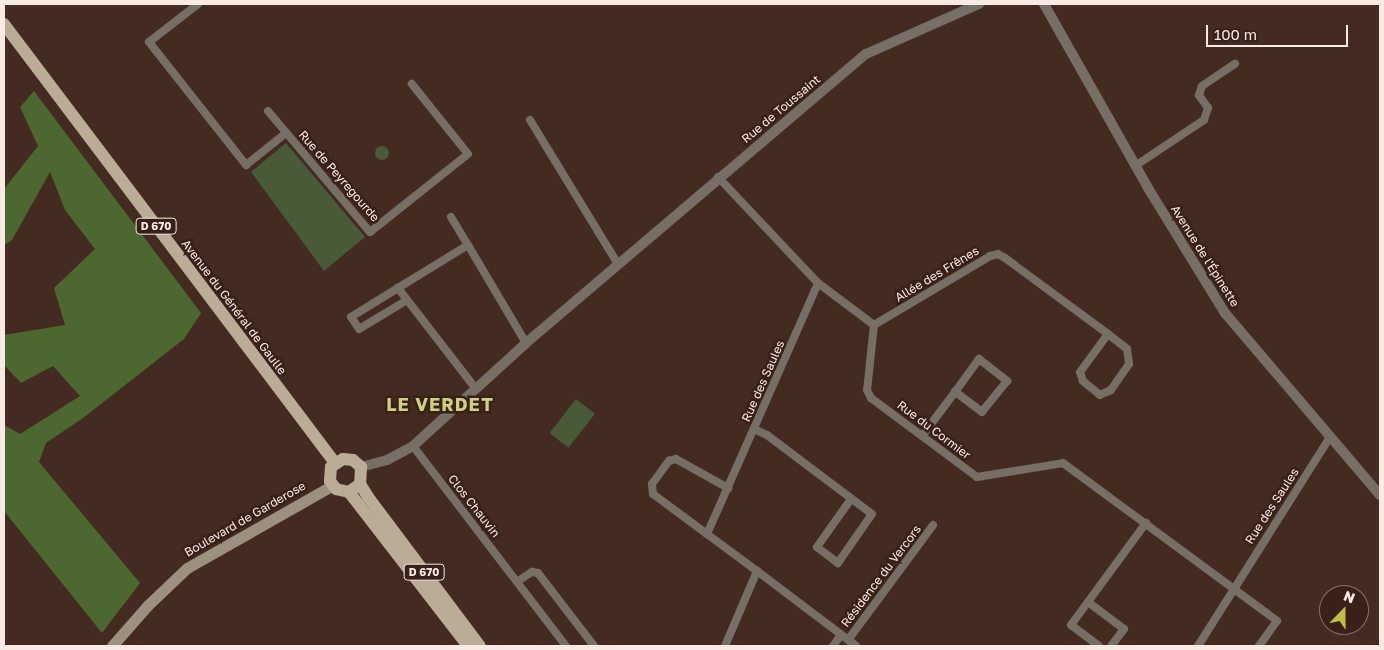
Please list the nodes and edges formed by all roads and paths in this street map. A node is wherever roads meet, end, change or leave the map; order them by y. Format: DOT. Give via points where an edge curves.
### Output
graph roads {
  1 [pos="198,4"];
  2 [pos="979,4"];
  3 [pos="1044,4"];
  4 [pos="4,24"];
  5 [pos="1235,64"];
  6 [pos="412,84"];
  7 [pos="268,111"];
  8 [pos="530,120"];
  9 [pos="286,133"];
  10 [pos="1135,166"];
  11 [pos="718,177"];
  12 [pos="452,216"];
  13 [pos="468,245"];
  14 [pos="618,264"];
  15 [pos="818,282"];
  16 [pos="398,288"];
  17 [pos="407,300"];
  18 [pos="874,325"];
  19 [pos="1108,334"];
  20 [pos="526,343"];
  21 [pos="476,389"];
  22 [pos="955,392"];
  23 [pos="754,429"];
  24 [pos="922,436"];
  25 [pos="1330,437"];
  26 [pos="413,446"];
  27 [pos="334,463"];
  28 [pos="361,467"];
  29 [pos="360,484"];
  30 [pos="332,485"];
  31 [pos="728,488"];
  32 [pos="349,492"];
  33 [pos="1380,495"];
  34 [pos="851,499"];
  35 [pos="1146,524"];
  36 [pos="933,525"];
  37 [pos="707,534"];
  38 [pos="757,571"];
  39 [pos="518,581"];
  40 [pos="1233,588"];
  41 [pos="1088,602"];
  42 [pos="844,638"];
  43 [pos="112,646"];
  44 [pos="468,646"];
  45 [pos="480,646"];
  46 [pos="566,646"];
  47 [pos="594,646"];
  48 [pos="725,646"];
  49 [pos="833,646"];
  50 [pos="856,646"];
  51 [pos="1099,646"];
  52 [pos="1111,646"];
  53 [pos="1198,646"];
  54 [pos="1259,646"];
  1 -- 9 [label="street, Rue de Peyregourde" via="149,42 246,165"];
  2 -- 11 [label="street, Rue de Toussaint" via="866,54"];
  3 -- 10 [label="street, Avenue de l'Épinette"];
  4 -- 27 [label="main road, Avenue du Général de Gaulle / D 670"];
  5 -- 10 [label="street" via="1202,86 1200,95 1209,112 1204,120"];
  6 -- 9 [label="street, Rue de Peyregourde" via="468,154 370,232"];
  7 -- 9 [label="street, Rue de Peyregourde"];
  8 -- 14 [label="street"];
  10 -- 25 [label="street, Avenue de l'Épinette" via="1225,313"];
  11 -- 14 [label="street, Rue de Toussaint"];
  11 -- 15 [label="street"];
  12 -- 13 [label="street"];
  13 -- 16 [label="street"];
  13 -- 20 [label="street"];
  14 -- 20 [label="street, Rue de Toussaint"];
  15 -- 18 [label="street"];
  15 -- 23 [label="street, Rue des Saules"];
  16 -- 17 [label="street"];
  16 -- 17 [label="street" via="351,317 360,329"];
  17 -- 21 [label="street"];
  18 -- 19 [label="street, Allée des Frênes" via="998,254"];
  18 -- 24 [label="street, Rue du Cormier" via="867,390 871,398"];
  19 -- 19 [label="street, Allée des Frênes" via="1080,372 1083,381 1100,395 1111,390 1129,364 1127,349"];
  20 -- 21 [label="street, Rue de Toussaint"];
  21 -- 26 [label="street, Rue de Toussaint"];
  22 -- 22 [label="street" via="982,412 1007,381 979,359"];
  22 -- 24 [label="street"];
  23 -- 31 [label="street, Rue des Saules"];
  23 -- 34 [label="street" via="767,435"];
  24 -- 35 [label="street, Rue du Cormier" via="977,477 1062,463"];
  25 -- 33 [label="street, Avenue de l'Épinette"];
  25 -- 40 [label="street, Rue des Saules"];
  26 -- 28 [label="street, Rue de Toussaint" via="387,460"];
  26 -- 39 [label="street, Clos Chauvin"];
  27 -- 28 [label="main road" via="348,459"];
  27 -- 30 [label="main road" via="330,471"];
  28 -- 29 [label="main road"];
  29 -- 32 [label="main road"];
  29 -- 45 [label="main road, D 670"];
  30 -- 32 [label="main road"];
  30 -- 43 [label="main road, Boulevard de Garderose" via="187,568"];
  31 -- 37 [label="street, Rue des Saules"];
  31 -- 37 [label="street" via="676,458 668,461 652,484 653,494"];
  32 -- 44 [label="main road, D 670"];
  34 -- 34 [label="street" via="817,547 838,563 872,514"];
  35 -- 40 [label="street, Rue du Cormier"];
  35 -- 41 [label="street"];
  36 -- 42 [label="street, Résidence du Vercors"];
  37 -- 38 [label="street"];
  38 -- 42 [label="street"];
  38 -- 48 [label="street"];
  39 -- 46 [label="street, Clos Chauvin"];
  39 -- 47 [label="street" via="532,572 538,573"];
  40 -- 53 [label="street, Rue des Saules"];
  40 -- 54 [label="street" via="1277,621"];
  41 -- 51 [label="street" via="1071,625"];
  41 -- 52 [label="street" via="1124,629"];
  42 -- 49 [label="street, Résidence du Vercors"];
  42 -- 50 [label="street"];
}
